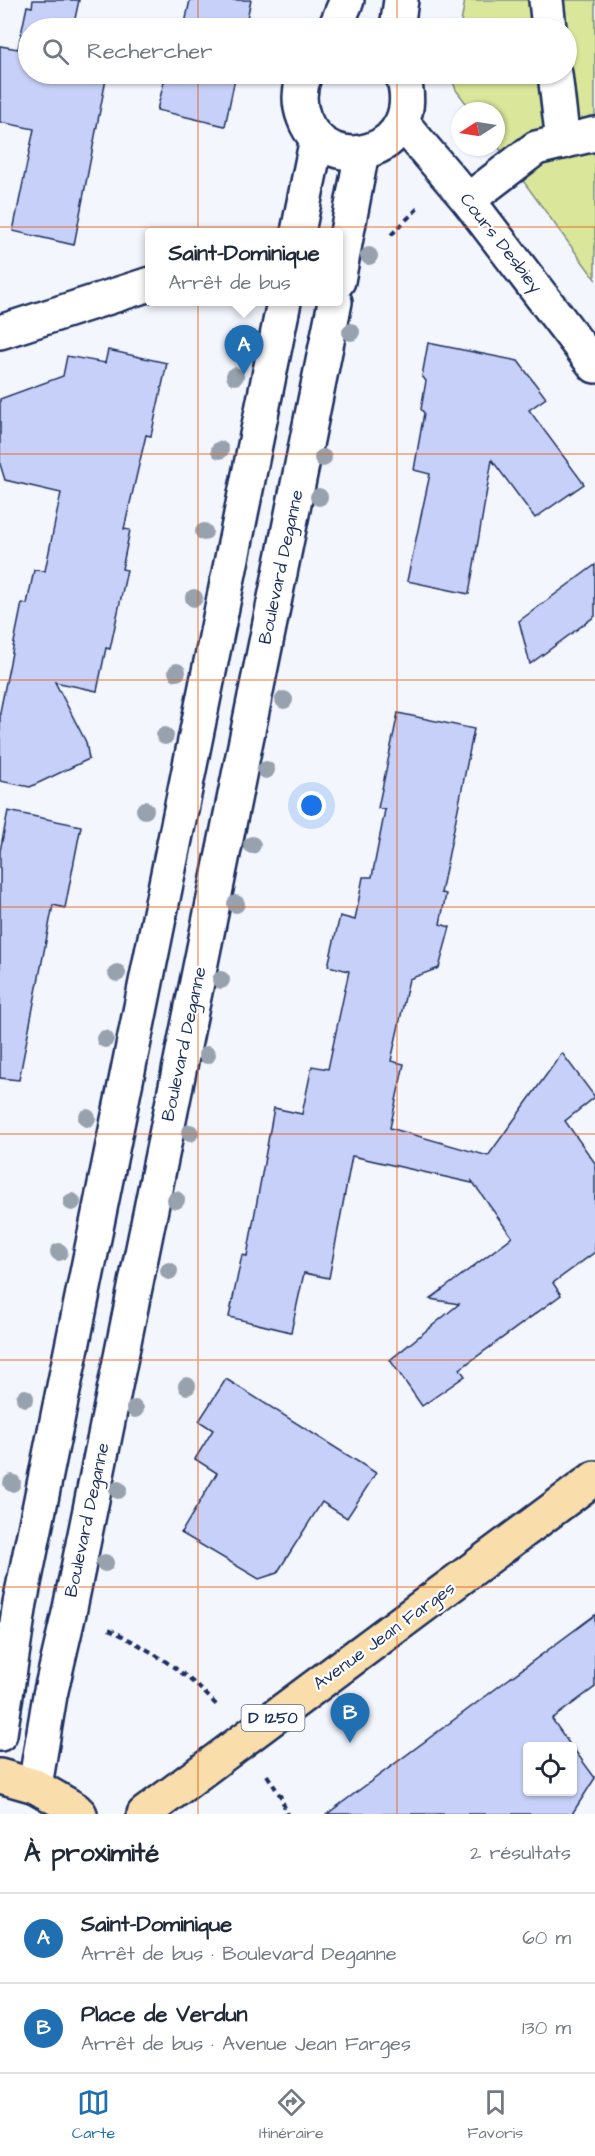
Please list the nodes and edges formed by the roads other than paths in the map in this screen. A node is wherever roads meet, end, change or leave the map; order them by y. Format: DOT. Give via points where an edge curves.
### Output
graph roads {
  1 [pos="346,0"];
  2 [pos="401,0"];
  3 [pos="546,0"];
  4 [pos="339,18"];
  5 [pos="398,18"];
  6 [pos="548,18"];
  7 [pos="301,84"];
  8 [pos="406,84"];
  9 [pos="556,84"];
  10 [pos="402,124"];
  11 [pos="595,134"];
  12 [pos="317,138"];
  13 [pos="563,142"];
  14 [pos="362,152"];
  15 [pos="468,200"];
  16 [pos="299,228"];
  17 [pos="343,259"];
  18 [pos="145,286"];
  19 [pos="283,306"];
  20 [pos="334,306"];
  21 [pos="0,332"];
  22 [pos="595,366"];
  23 [pos="595,1478"];
  24 [pos="0,1734"];
  25 [pos="0,1776"];
  26 [pos="34,1786"];
  27 [pos="80,1814"];
  28 [pos="144,1814"];
  1 -- 4 [label="street"];
  2 -- 5 [label="street"];
  3 -- 6 [label="street"];
  7 -- 12 [label="street" via="300,108"];
  8 -- 10 [label="street" via="407,108"];
  9 -- 13 [label="street"];
  10 -- 14 [label="street" via="379,147"];
  10 -- 15 [label="street, Cours Desbiey"];
  11 -- 13 [label="street"];
  12 -- 14 [label="street" via="346,152"];
  12 -- 16 [label="street"];
  13 -- 15 [label="street" via="536,148"];
  14 -- 17 [label="street"];
  15 -- 22 [label="street, Cours Desbiey"];
  18 -- 21 [label="street"];
  19 -- 24 [label="street" via="20,1603"];
  20 -- 26 [label="street, Boulevard Deganne"];
  23 -- 28 [label="main road, Avenue Jean Farges / D 1250"];
  25 -- 26 [label="main road"];
  26 -- 27 [label="main road"];
}
